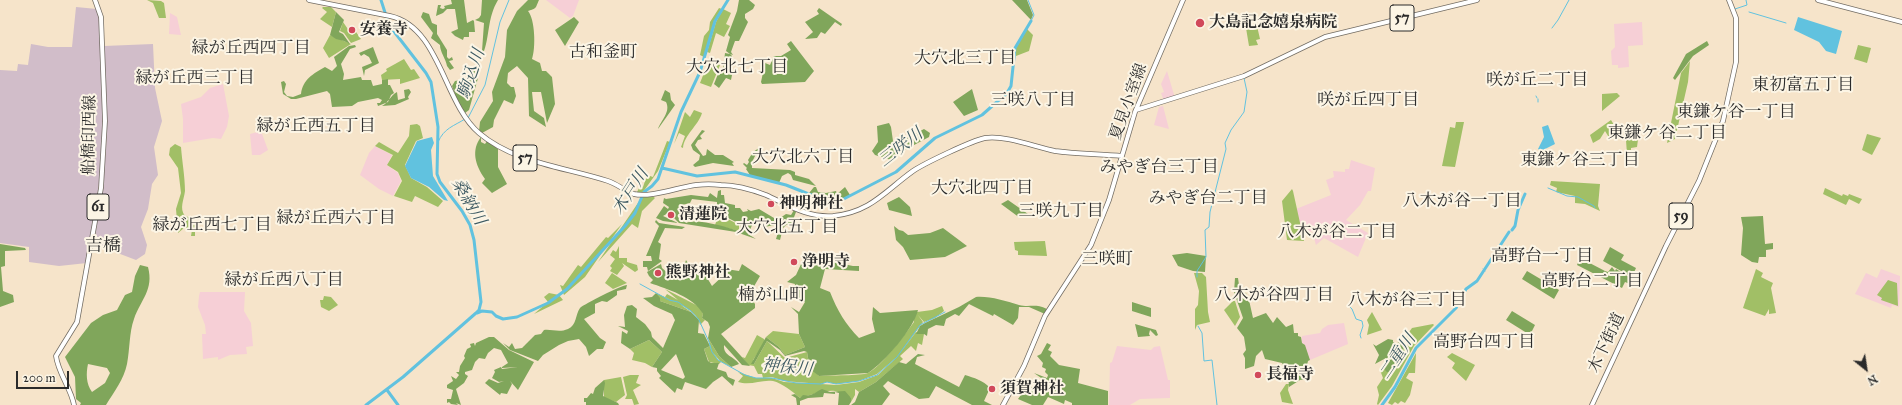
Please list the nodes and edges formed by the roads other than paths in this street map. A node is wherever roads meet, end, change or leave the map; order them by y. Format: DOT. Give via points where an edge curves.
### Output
graph roads {
  1 [pos="95,0"];
  2 [pos="309,0"];
  3 [pos="1183,0"];
  4 [pos="1476,0"];
  5 [pos="1729,0"];
  6 [pos="1818,0"];
  7 [pos="1902,22"];
  8 [pos="1136,110"];
  9 [pos="1122,156"];
  10 [pos="74,405"];
  11 [pos="1003,405"];
  12 [pos="1592,405"];
  1 -- 10 [label="main road, 船橋印西線 / 61" via="102,17 105,121 101,188 77,322 56,356"];
  2 -- 9 [label="main road, 57" via="388,15 406,22 430,46 453,97 481,134 507,152 606,180 632,193 643,194 695,185 723,185 761,194 806,213 831,216 867,206 919,168 986,138 1001,138 1057,151"];
  3 -- 8 [label="main road, 夏見小室線"];
  4 -- 8 [label="main road, 57" via="1325,37 1244,76"];
  5 -- 12 [label="main road, 木下街道 / 59" via="1736,18 1736,62 1723,121 1699,181"];
  6 -- 7 [label="main road"];
  8 -- 9 [label="main road, 夏見小室線"];
  9 -- 11 [label="main road, 夏見小室線" via="1109,200 1090,245 1045,316 1024,366"];
}
